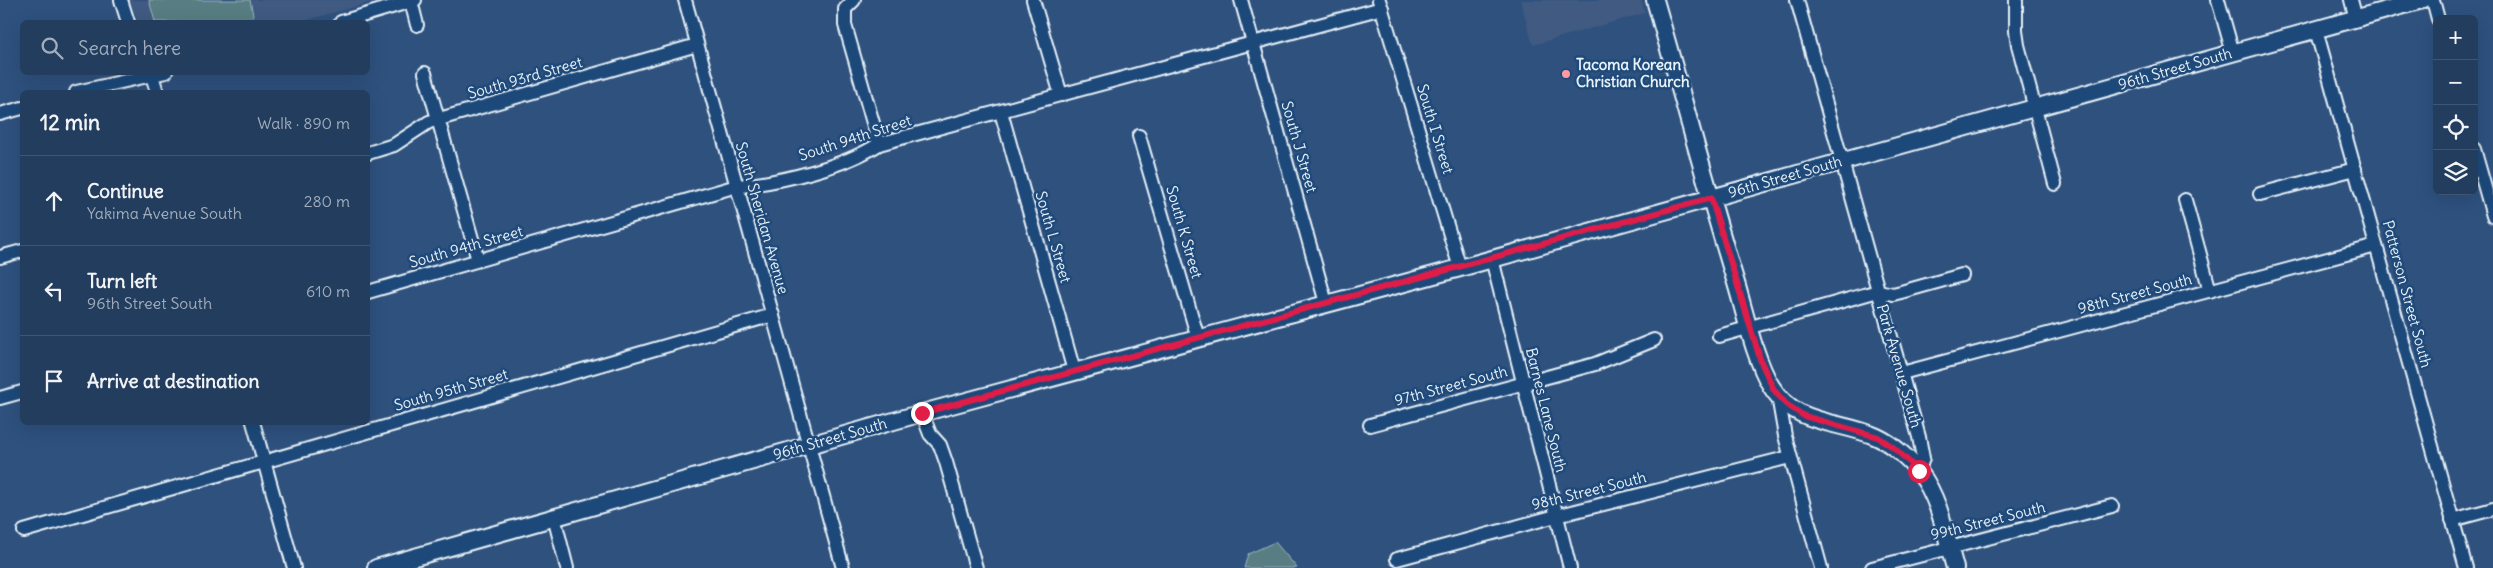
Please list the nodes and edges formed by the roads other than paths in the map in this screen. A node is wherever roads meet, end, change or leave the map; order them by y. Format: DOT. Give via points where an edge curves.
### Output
graph roads {
  1 [pos="121,0"];
  2 [pos="685,0"];
  3 [pos="1033,0"];
  4 [pos="1241,0"];
  5 [pos="1656,0"];
  6 [pos="1797,0"];
  7 [pos="2016,0"];
  8 [pos="2218,0"];
  9 [pos="2351,0"];
  10 [pos="2422,0"];
  11 [pos="2433,0"];
  12 [pos="413,1"];
  13 [pos="850,4"];
  14 [pos="1381,4"];
  15 [pos="2437,15"];
  16 [pos="2356,18"];
  17 [pos="127,20"];
  18 [pos="347,20"];
  19 [pos="417,25"];
  20 [pos="2316,30"];
  21 [pos="1253,43"];
  22 [pos="697,45"];
  23 [pos="2233,53"];
  24 [pos="425,73"];
  25 [pos="148,75"];
  26 [pos="152,75"];
  27 [pos="84,90"];
  28 [pos="156,90"];
  29 [pos="1061,95"];
  30 [pos="2033,108"];
  31 [pos="20,109"];
  32 [pos="1000,112"];
  33 [pos="0,114"];
  34 [pos="438,120"];
  35 [pos="1139,136"];
  36 [pos="879,144"];
  37 [pos="2474,150"];
  38 [pos="370,152"];
  39 [pos="1844,161"];
  40 [pos="2355,169"];
  41 [pos="2055,184"];
  42 [pos="736,186"];
  43 [pos="2260,194"];
  44 [pos="1711,198"];
  45 [pos="2185,200"];
  46 [pos="2493,216"];
  47 [pos="2376,246"];
  48 [pos="20,251"];
  49 [pos="0,257"];
  50 [pos="1492,259"];
  51 [pos="478,260"];
  52 [pos="1460,268"];
  53 [pos="1962,275"];
  54 [pos="1878,290"];
  55 [pos="370,291"];
  56 [pos="2210,291"];
  57 [pos="1326,303"];
  58 [pos="773,315"];
  59 [pos="1750,327"];
  60 [pos="1719,336"];
  61 [pos="1198,338"];
  62 [pos="1654,340"];
  63 [pos="1074,371"];
  64 [pos="1902,373"];
  65 [pos="1523,383"];
  66 [pos="20,393"];
  67 [pos="1778,396"];
  68 [pos="0,398"];
  69 [pos="922,413"];
  70 [pos="254,425"];
  71 [pos="1370,425"];
  72 [pos="810,444"];
  73 [pos="1790,457"];
  74 [pos="263,460"];
  75 [pos="1919,471"];
  76 [pos="2112,506"];
  77 [pos="2493,509"];
  78 [pos="1556,516"];
  79 [pos="554,517"];
  80 [pos="2452,520"];
  81 [pos="24,531"];
  82 [pos="1949,547"];
  83 [pos="1397,559"];
  84 [pos="417,562"];
  85 [pos="294,568"];
  86 [pos="376,568"];
  87 [pos="567,568"];
  88 [pos="844,568"];
  89 [pos="976,568"];
  90 [pos="1570,568"];
  91 [pos="1820,568"];
  92 [pos="1872,568"];
  93 [pos="1954,568"];
  94 [pos="2466,568"];
  1 -- 17 [label="street"];
  2 -- 22 [label="street, South Sheridan Avenue"];
  3 -- 29 [label="street"];
  4 -- 21 [label="street, South J Street"];
  5 -- 44 [label="main road"];
  6 -- 39 [label="street, Park Avenue South"];
  7 -- 30 [label="street" via="2017,38"];
  8 -- 23 [label="street"];
  9 -- 16 [label="street"];
  10 -- 16 [label="main road, 96th Street South"];
  11 -- 15 [label="street"];
  12 -- 18 [label="street"];
  12 -- 19 [label="street"];
  13 -- 36 [label="street" via="845,25"];
  14 -- 21 [label="street, South 94th Street"];
  14 -- 52 [label="street, South I Street"];
  16 -- 20 [label="main road, 96th Street South"];
  20 -- 23 [label="main road, 96th Street South"];
  20 -- 40 [label="street, Patterson Street South"];
  21 -- 29 [label="street, South 94th Street"];
  21 -- 57 [label="street, South J Street"];
  22 -- 34 [label="street, South 93rd Street"];
  22 -- 42 [label="street, South Sheridan Avenue"];
  23 -- 30 [label="main road, 96th Street South"];
  24 -- 34 [label="street"];
  25 -- 27 [label="street"];
  26 -- 28 [label="street"];
  29 -- 32 [label="street, South 94th Street"];
  30 -- 39 [label="main road, 96th Street South"];
  30 -- 41 [label="street"];
  31 -- 33 [label="street"];
  32 -- 36 [label="street, South 94th Street"];
  32 -- 63 [label="street, South L Street"];
  34 -- 38 [label="street, South 93rd Street" via="421,126 394,145"];
  34 -- 51 [label="street"];
  35 -- 61 [label="street, South K Street"];
  36 -- 42 [label="street, South 94th Street" via="864,154 831,165 758,185"];
  37 -- 46 [label="street"];
  39 -- 44 [label="main road, 96th Street South"];
  39 -- 54 [label="street, Park Avenue South"];
  40 -- 43 [label="street"];
  40 -- 47 [label="street, Patterson Street South"];
  42 -- 51 [label="street, South 94th Street"];
  42 -- 58 [label="street, South Sheridan Avenue"];
  44 -- 50 [label="main road, 96th Street South"];
  44 -- 59 [label="main road"];
  45 -- 56 [label="street"];
  47 -- 56 [label="street, 98th Street South"];
  47 -- 80 [label="street, Patterson Street South"];
  48 -- 49 [label="street"];
  50 -- 52 [label="main road, 96th Street South"];
  50 -- 65 [label="street, Barnes Lane South"];
  51 -- 55 [label="street, South 94th Street"];
  52 -- 57 [label="main road, 96th Street South"];
  53 -- 54 [label="street" via="1893,294"];
  54 -- 59 [label="street"];
  54 -- 64 [label="street, Park Avenue South"];
  56 -- 64 [label="street, 98th Street South"];
  57 -- 61 [label="main road, 96th Street South"];
  58 -- 72 [label="street, South Sheridan Avenue"];
  58 -- 74 [label="street, South 95th Street"];
  59 -- 60 [label="street"];
  59 -- 67 [label="main road" via="1766,376"];
  61 -- 63 [label="main road, 96th Street South"];
  62 -- 65 [label="street, 97th Street South" via="1595,364"];
  63 -- 69 [label="main road, 96th Street South"];
  64 -- 75 [label="street, Park Avenue South" via="1922,449"];
  65 -- 71 [label="street, 97th Street South"];
  65 -- 78 [label="street, Barnes Lane South"];
  66 -- 68 [label="street"];
  67 -- 73 [label="street"];
  67 -- 75 [label="main road" via="1804,416 1878,437"];
  69 -- 72 [label="main road, 96th Street South"];
  69 -- 89 [label="street" via="946,462"];
  70 -- 74 [label="street"];
  72 -- 79 [label="main road, 96th Street South"];
  72 -- 88 [label="street, South Sheridan Avenue"];
  73 -- 78 [label="street, 98th Street South"];
  73 -- 91 [label="street"];
  74 -- 81 [label="street, South 95th Street"];
  74 -- 85 [label="street"];
  75 -- 82 [label="main road" via="1931,490"];
  76 -- 82 [label="street, 99th Street South"];
  77 -- 80 [label="street"];
  78 -- 83 [label="street, 98th Street South"];
  78 -- 90 [label="street, Barnes Lane South"];
  79 -- 84 [label="main road, 96th Street South"];
  79 -- 87 [label="street"];
  80 -- 94 [label="street, Patterson Street South"];
  82 -- 92 [label="street, 99th Street South"];
  82 -- 93 [label="main road"];
  84 -- 86 [label="main road, 96th Street South"];
}
